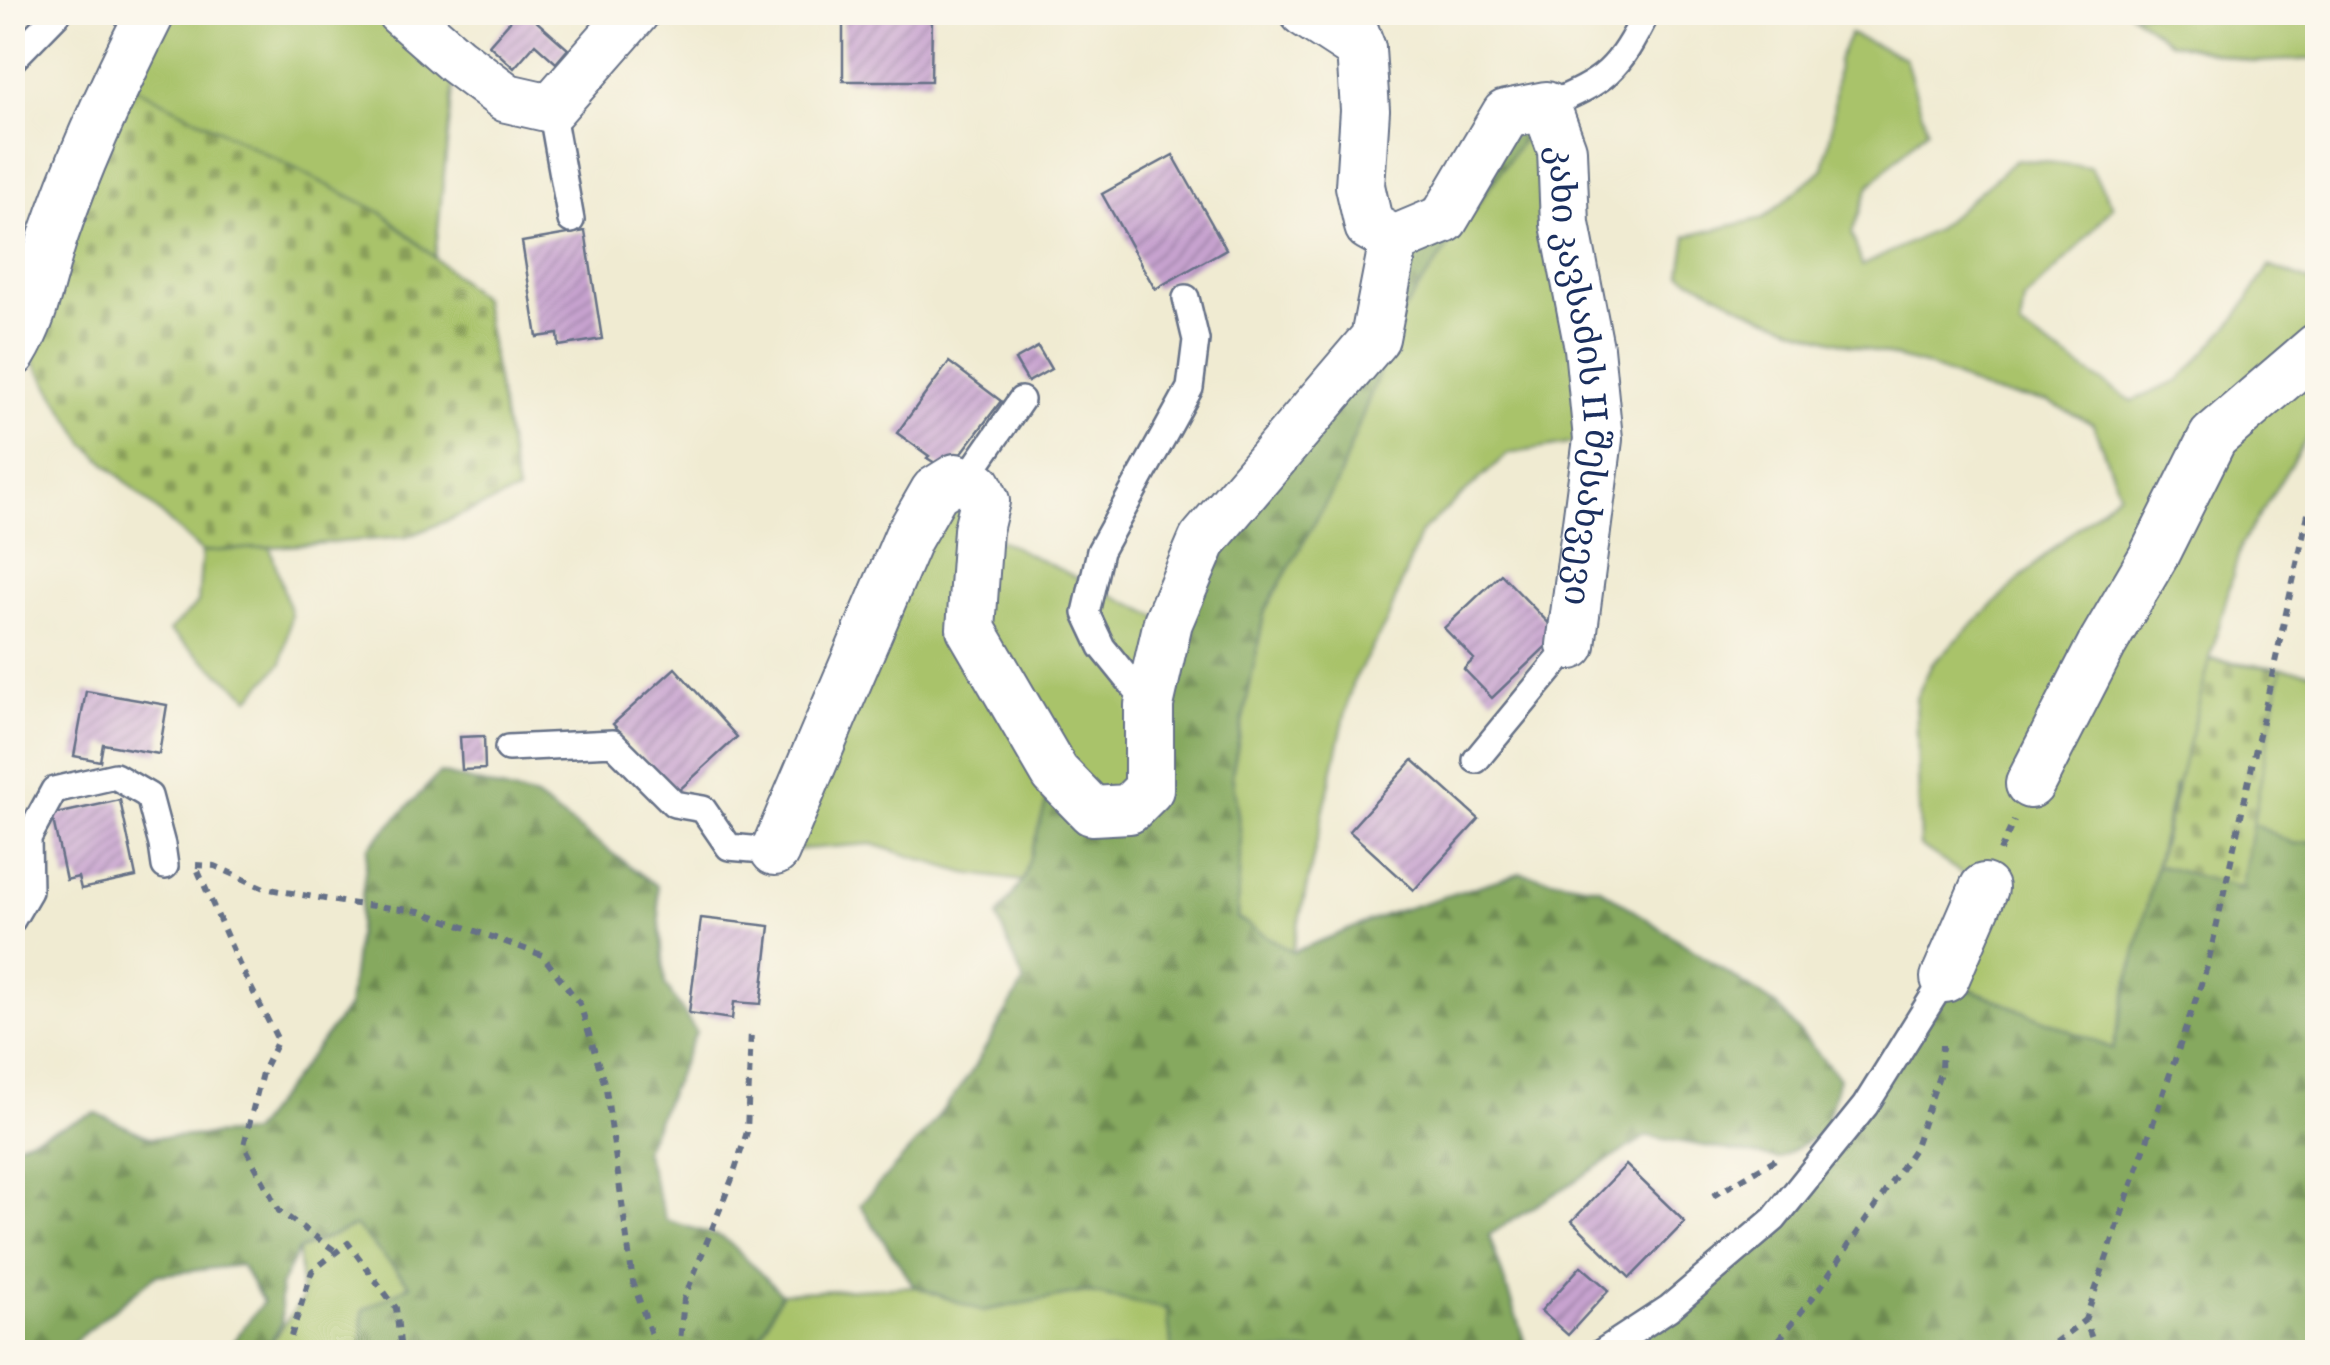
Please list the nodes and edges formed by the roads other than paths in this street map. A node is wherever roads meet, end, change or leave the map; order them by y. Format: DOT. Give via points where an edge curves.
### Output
graph roads {
  1 [pos="59,12"];
  2 [pos="152,12"];
  3 [pos="401,12"];
  4 [pos="635,12"];
  5 [pos="1304,12"];
  6 [pos="1647,12"];
  7 [pos="1354,31"];
  8 [pos="12,60"];
  9 [pos="1546,106"];
  10 [pos="551,108"];
  11 [pos="571,220"];
  12 [pos="1394,240"];
  13 [pos="1186,298"];
  14 [pos="2318,347"];
  15 [pos="12,352"];
  16 [pos="1021,400"];
  17 [pos="965,481"];
  18 [pos="1571,645"];
  19 [pos="1150,705"];
  20 [pos="508,748"];
  21 [pos="1476,760"];
  22 [pos="2030,784"];
  23 [pos="775,851"];
  24 [pos="164,866"];
  25 [pos="1984,888"];
  26 [pos="12,920"];
  27 [pos="1945,978"];
  28 [pos="1602,1352"];
  1 -- 8 [label="lane"];
  2 -- 15 [label="street" via="95,128 52,240 40,294"];
  3 -- 10 [label="street" via="507,98"];
  4 -- 10 [label="street"];
  5 -- 7 [label="street"];
  6 -- 9 [label="lane, კახი კავსაძის II შესახვევი" via="1627,53 1593,86"];
  7 -- 12 [label="street" via="1365,110 1360,186 1369,226"];
  9 -- 12 [label="street, კახი კავსაძის II შესახვევი" via="1506,114 1444,219"];
  9 -- 18 [label="street, კახი კავსაძის II შესახვევი" via="1562,150 1566,224 1598,440"];
  10 -- 11 [label="lane"];
  12 -- 19 [label="street" via="1376,338 1203,540 1168,622"];
  13 -- 19 [label="lane" via="1196,340 1190,388 1100,551 1086,613 1102,647"];
  14 -- 22 [label="street" via="2213,438"];
  16 -- 17 [label="lane"];
  17 -- 19 [label="street" via="978,486 985,501 971,628 1056,772 1092,811 1129,809 1149,790"];
  17 -- 23 [label="street" via="956,478 935,490 908,538"];
  18 -- 21 [label="lane"];
  20 -- 23 [label="lane" via="612,744 674,804 703,809 729,846"];
  24 -- 26 [label="lane" via="149,796 115,776 54,790 28,838 29,892"];
  25 -- 27 [label="street"];
  27 -- 28 [label="lane" via="1865,1106 1774,1219 1669,1308"];
}
